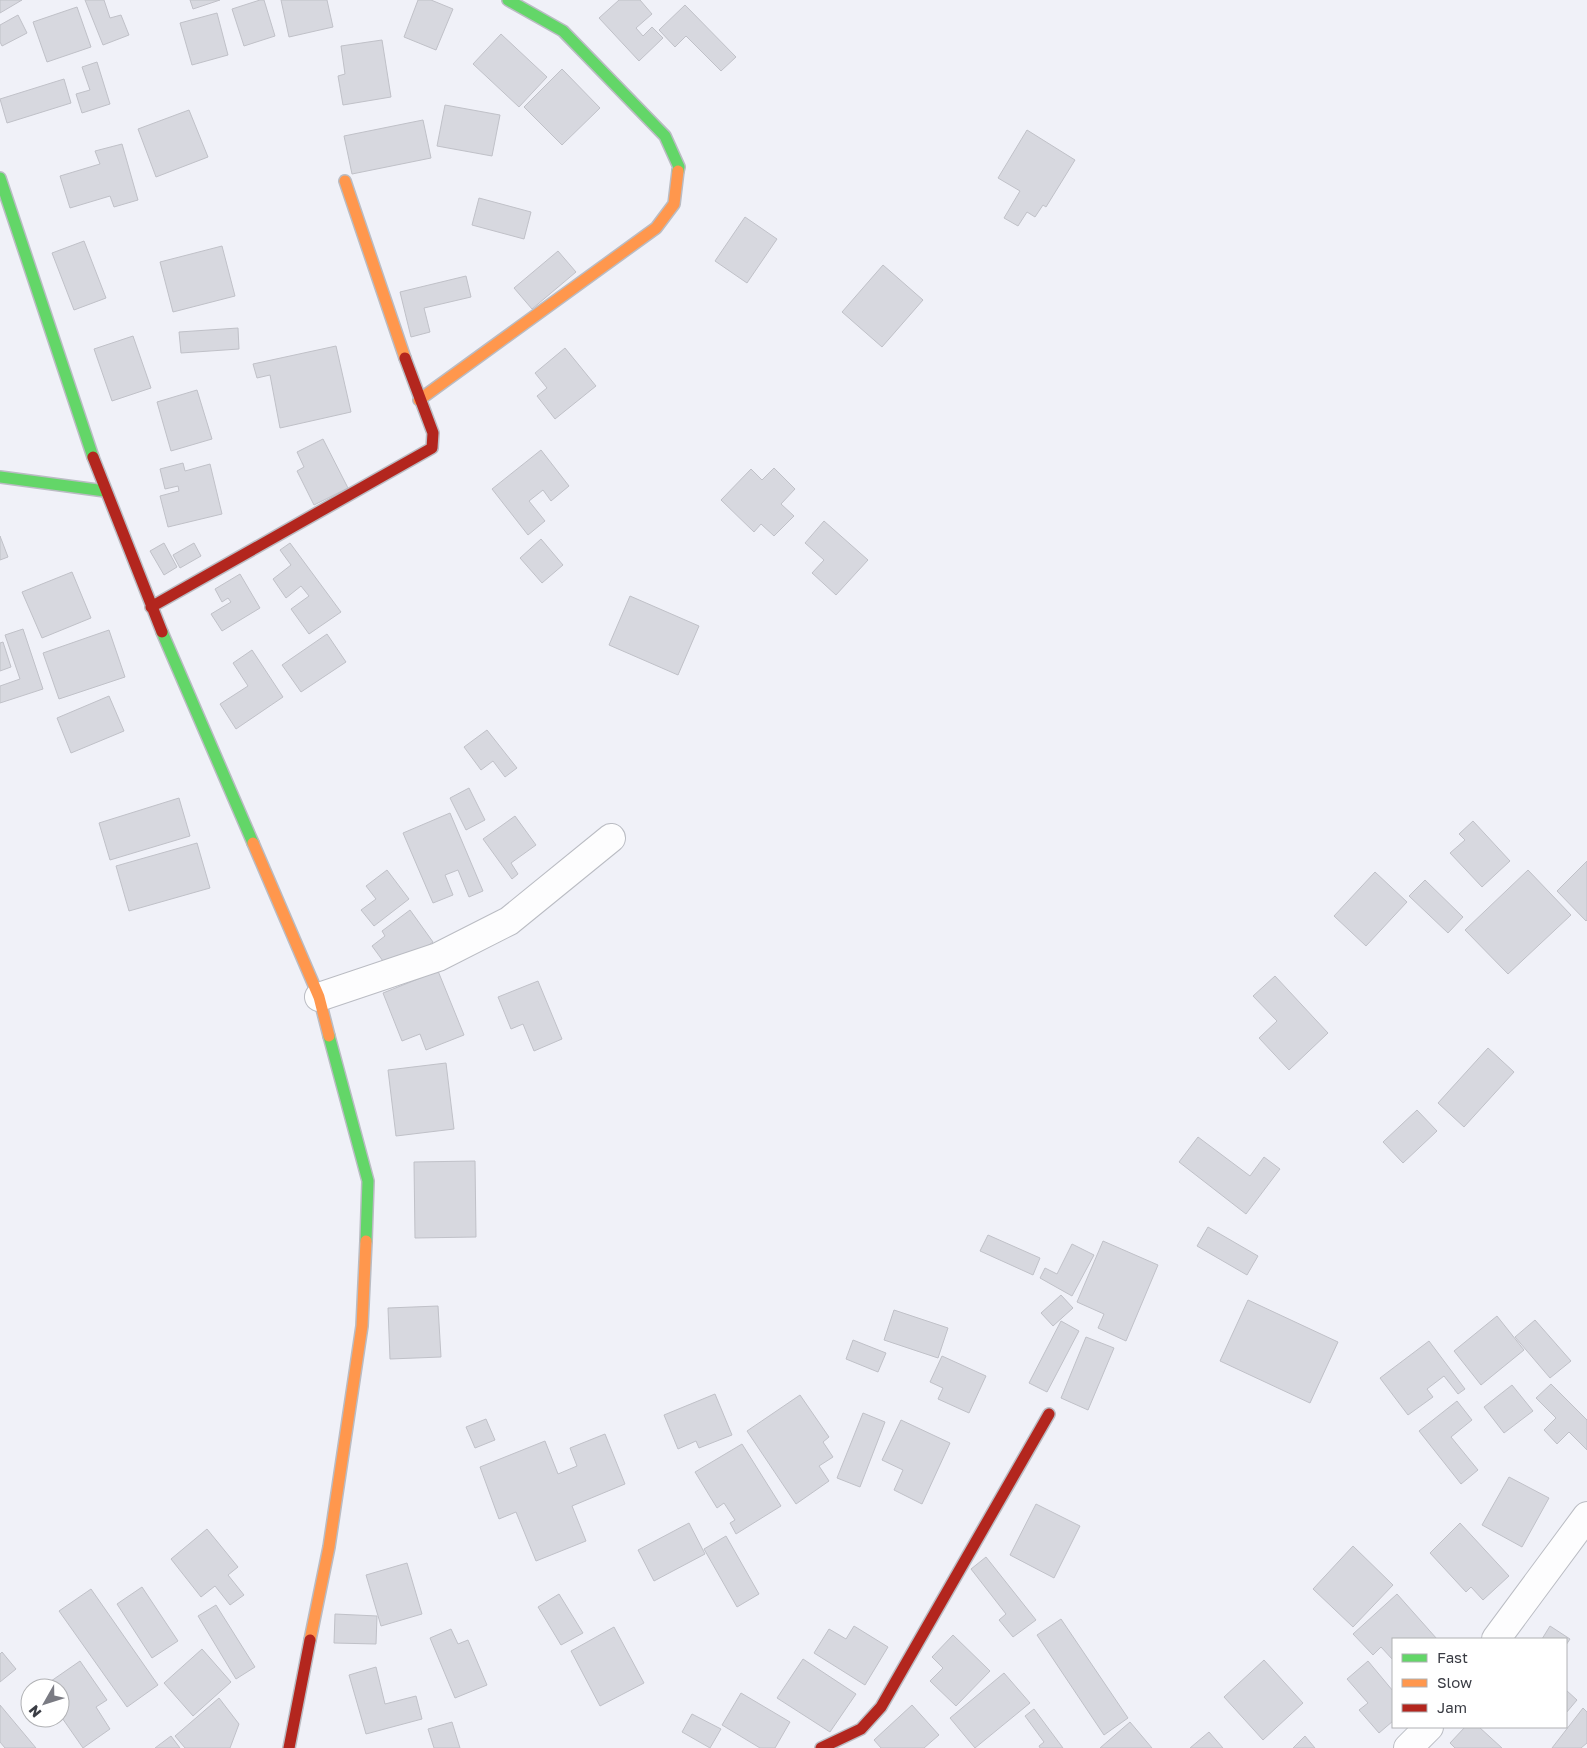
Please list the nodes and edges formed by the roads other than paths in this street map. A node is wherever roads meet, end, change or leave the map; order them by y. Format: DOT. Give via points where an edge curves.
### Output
graph roads {
  1 [pos="508,0"];
  2 [pos="0,178"];
  3 [pos="345,182"];
  4 [pos="419,400"];
  5 [pos="0,477"];
  6 [pos="105,491"];
  7 [pos="151,607"];
  8 [pos="611,838"];
  9 [pos="319,997"];
  10 [pos="1049,1414"];
  11 [pos="1587,1516"];
  12 [pos="1497,1638"];
  13 [pos="1428,1728"];
  14 [pos="289,1748"];
  15 [pos="821,1748"];
  16 [pos="1408,1748"];
  1 -- 4 [label="street" via="563,31 665,136 679,167 674,204 656,228"];
  2 -- 6 [label="street"];
  3 -- 4 [label="street"];
  4 -- 7 [label="street" via="433,433 432,448"];
  5 -- 6 [label="street"];
  6 -- 7 [label="street"];
  7 -- 9 [label="street"];
  8 -- 9 [label="street" via="509,921 438,957"];
  9 -- 14 [label="street" via="368,1181 362,1326 329,1547"];
  10 -- 15 [label="street" via="881,1707 861,1729"];
  11 -- 12 [label="street"];
  13 -- 16 [label="street"];
}
